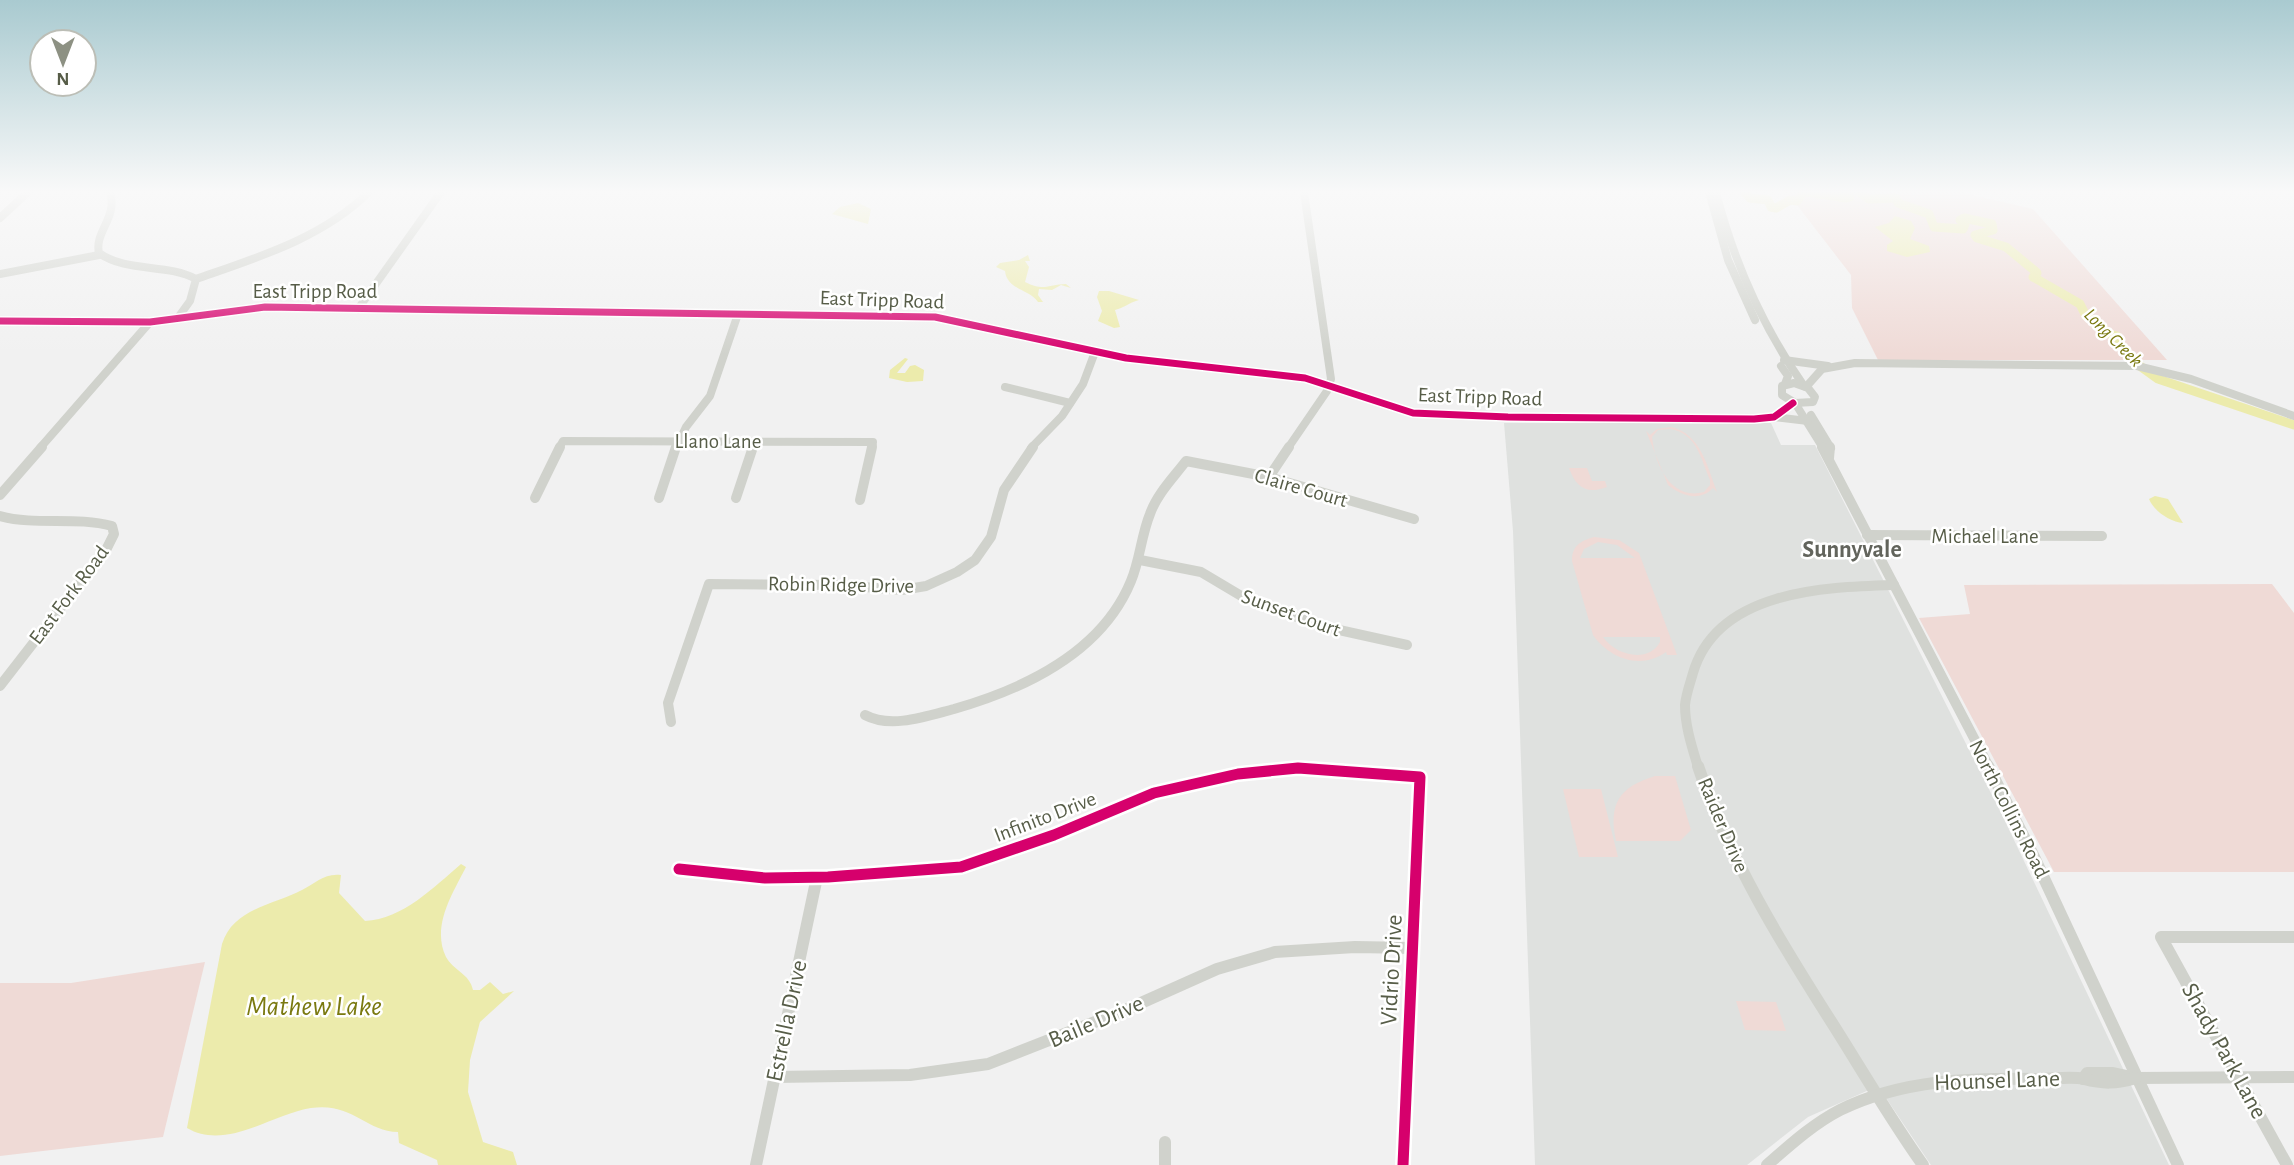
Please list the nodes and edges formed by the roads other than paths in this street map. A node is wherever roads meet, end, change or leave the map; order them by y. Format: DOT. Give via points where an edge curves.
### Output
graph roads {
  1 [pos="97,246"];
  2 [pos="280,246"];
  3 [pos="402,246"];
  4 [pos="1312,246"];
  5 [pos="1728,246"];
  6 [pos="99,255"];
  7 [pos="0,274"];
  8 [pos="195,279"];
  9 [pos="358,309"];
  10 [pos="741,314"];
  11 [pos="177,319"];
  12 [pos="0,321"];
  13 [pos="150,322"];
  14 [pos="1762,328"];
  15 [pos="1095,352"];
  16 [pos="1783,359"];
  17 [pos="1832,366"];
  18 [pos="1329,385"];
  19 [pos="1005,387"];
  20 [pos="1782,388"];
  21 [pos="1808,389"];
  22 [pos="1070,403"];
  23 [pos="1794,403"];
  24 [pos="1810,404"];
  25 [pos="2294,416"];
  26 [pos="1774,417"];
  27 [pos="1754,419"];
  28 [pos="1808,421"];
  29 [pos="678,441"];
  30 [pos="755,442"];
  31 [pos="1829,458"];
  32 [pos="1269,477"];
  33 [pos="0,495"];
  34 [pos="535,498"];
  35 [pos="659,498"];
  36 [pos="736,498"];
  37 [pos="860,500"];
  38 [pos="0,516"];
  39 [pos="1414,519"];
  40 [pos="1867,535"];
  41 [pos="2102,536"];
  42 [pos="1140,560"];
  43 [pos="1894,585"];
  44 [pos="1407,645"];
  45 [pos="0,686"];
  46 [pos="864,715"];
  47 [pos="671,722"];
  48 [pos="1420,777"];
  49 [pos="679,869"];
  50 [pos="817,877"];
  51 [pos="2294,937"];
  52 [pos="1412,948"];
  53 [pos="2239,1076"];
  54 [pos="775,1077"];
  55 [pos="2294,1077"];
  56 [pos="2136,1078"];
  57 [pos="1875,1094"];
  58 [pos="1165,1142"];
  59 [pos="756,1165"];
  60 [pos="1165,1165"];
  61 [pos="1402,1165"];
  62 [pos="1766,1165"];
  63 [pos="1923,1165"];
  64 [pos="2178,1165"];
  65 [pos="2287,1165"];
  1 -- 6 [label="street"];
  2 -- 8 [label="street"];
  3 -- 9 [label="street"];
  4 -- 18 [label="street"];
  5 -- 14 [label="street"];
  6 -- 7 [label="street"];
  6 -- 8 [label="street"];
  8 -- 11 [label="street" via="190,301"];
  9 -- 10 [label="street, East Tripp Road"];
  9 -- 11 [label="street, East Tripp Road" via="255,308"];
  10 -- 15 [label="street, East Tripp Road" via="935,317"];
  10 -- 29 [label="street" via="710,396"];
  11 -- 13 [label="street, East Tripp Road"];
  12 -- 13 [label="street, East Tripp Road"];
  13 -- 33 [label="street"];
  14 -- 16 [label="street"];
  14 -- 20 [label="street" via="1788,376"];
  15 -- 18 [label="street, East Tripp Road" via="1280,374"];
  15 -- 22 [label="street, Robin Ridge Drive"];
  16 -- 17 [label="street"];
  16 -- 21 [label="street"];
  17 -- 21 [label="street"];
  17 -- 25 [label="street" via="2132,366 2229,391"];
  18 -- 27 [label="street, East Tripp Road" via="1428,415"];
  18 -- 32 [label="street"];
  19 -- 22 [label="street"];
  20 -- 21 [label="street"];
  20 -- 23 [label="street, North Collins Road"];
  20 -- 27 [label="street" via="1773,410"];
  21 -- 24 [label="street" via="1814,400"];
  22 -- 47 [label="street, Robin Ridge Drive" via="1004,490 991,537 975,560 957,572 926,586 902,590 709,584 668,703"];
  23 -- 24 [label="street"];
  23 -- 26 [label="street"];
  23 -- 28 [label="street, North Collins Road"];
  24 -- 31 [label="street, North Collins Road" via="1811,415 1831,448"];
  26 -- 27 [label="street, East Tripp Road"];
  26 -- 28 [label="street, East Tripp Road"];
  28 -- 31 [label="street, North Collins Road"];
  29 -- 30 [label="street, Llano Lane"];
  29 -- 34 [label="street, Llano Lane" via="562,441"];
  29 -- 35 [label="street"];
  30 -- 36 [label="street"];
  30 -- 37 [label="street, Llano Lane" via="873,442"];
  31 -- 40 [label="street, North Collins Road"];
  32 -- 39 [label="street, Claire Court"];
  32 -- 42 [label="street, Claire Court" via="1186,461 1150,512"];
  38 -- 45 [label="street, East Fork Road" via="92,521 112,526 114,534"];
  40 -- 41 [label="street, Michael Lane"];
  40 -- 43 [label="street, North Collins Road"];
  42 -- 44 [label="street, Sunset Court" via="1201,572 1243,597 1321,626"];
  42 -- 46 [label="street" via="1126,594 1101,628 1066,660 1020,686 934,715 886,720"];
  43 -- 56 [label="street, North Collins Road" via="2035,859"];
  43 -- 57 [label="street, Raider Drive" via="1815,588 1751,608 1717,632 1703,649 1686,699 1690,738 1704,783 1751,890"];
  48 -- 50 [label="street, Infinito Drive" via="1298,768 1238,774 1154,793 961,867"];
  48 -- 52 [label="street, Vidrio Drive"];
  49 -- 50 [label="street, Infinito Drive" via="765,878"];
  50 -- 54 [label="street, Estrella Drive"];
  51 -- 53 [label="street, Shady Park Lane" via="2161,937"];
  52 -- 54 [label="street, Baile Drive" via="1275,952 1217,968 988,1064 910,1075"];
  52 -- 61 [label="street, Vidrio Drive"];
  53 -- 55 [label="street, Hounsel Lane"];
  53 -- 56 [label="street, Hounsel Lane"];
  53 -- 65 [label="street, Shady Park Lane"];
  54 -- 59 [label="street, Estrella Drive"];
  56 -- 57 [label="street, Hounsel Lane" via="2091,1084 2083,1079 1967,1078"];
  56 -- 64 [label="street, North Collins Road"];
  57 -- 62 [label="street, Hounsel Lane" via="1824,1117"];
  57 -- 63 [label="street, Raider Drive"];
  58 -- 60 [label="street"];
}
